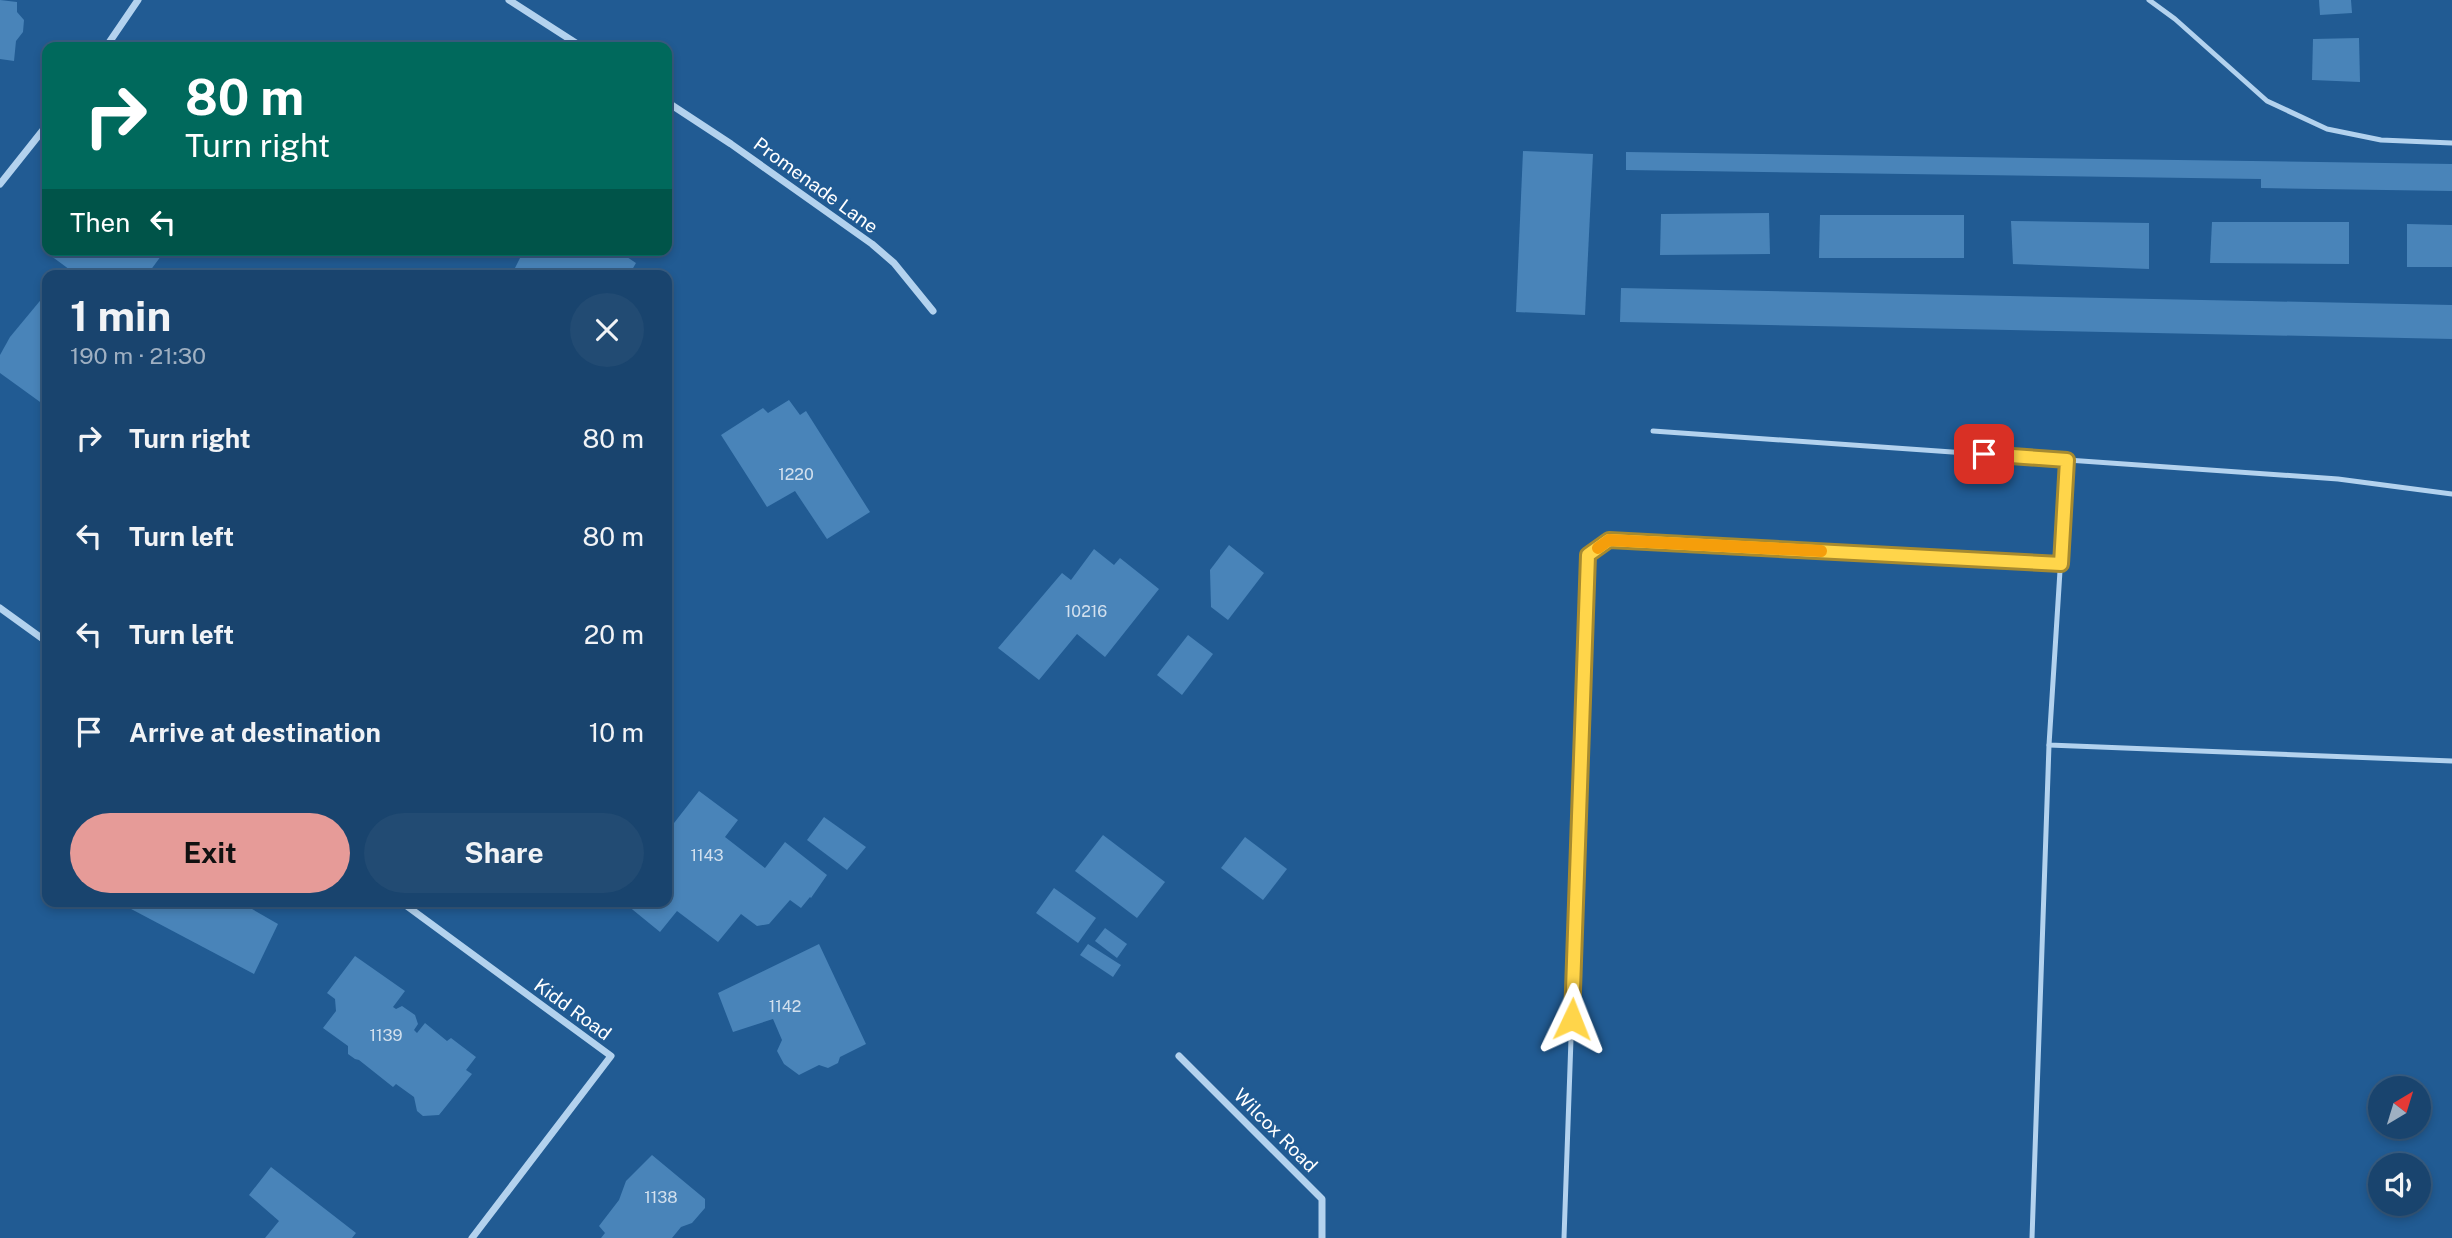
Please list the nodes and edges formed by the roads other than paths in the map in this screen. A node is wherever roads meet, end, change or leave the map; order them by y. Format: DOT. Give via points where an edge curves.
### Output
graph roads {
  1 [pos="138,0"];
  2 [pos="509,0"];
  3 [pos="2149,0"];
  4 [pos="109,42"];
  5 [pos="574,42"];
  6 [pos="672,105"];
  7 [pos="42,131"];
  8 [pos="2452,143"];
  9 [pos="0,184"];
  10 [pos="933,311"];
  11 [pos="1653,431"];
  12 [pos="2067,460"];
  13 [pos="2452,494"];
  14 [pos="2061,564"];
  15 [pos="0,608"];
  16 [pos="42,638"];
  17 [pos="2049,746"];
  18 [pos="2452,761"];
  19 [pos="408,907"];
  20 [pos="1179,1056"];
  21 [pos="472,1238"];
  22 [pos="1322,1238"];
  23 [pos="1564,1238"];
  24 [pos="2032,1238"];
  1 -- 4 [label="street"];
  2 -- 5 [label="street"];
  3 -- 8 [label="lane" via="2267,101 2327,129 2381,140"];
  6 -- 10 [label="street, Promenade Lane" via="872,244"];
  7 -- 9 [label="street"];
  11 -- 12 [label="lane"];
  12 -- 13 [label="lane" via="2338,479"];
  12 -- 14 [label="lane"];
  14 -- 17 [label="lane"];
  14 -- 23 [label="lane" via="1609,540 1588,555"];
  15 -- 16 [label="street"];
  17 -- 18 [label="lane"];
  17 -- 24 [label="lane"];
  19 -- 21 [label="street, Kidd Road" via="611,1056"];
  20 -- 22 [label="street, Wilcox Road" via="1322,1199"];
}
